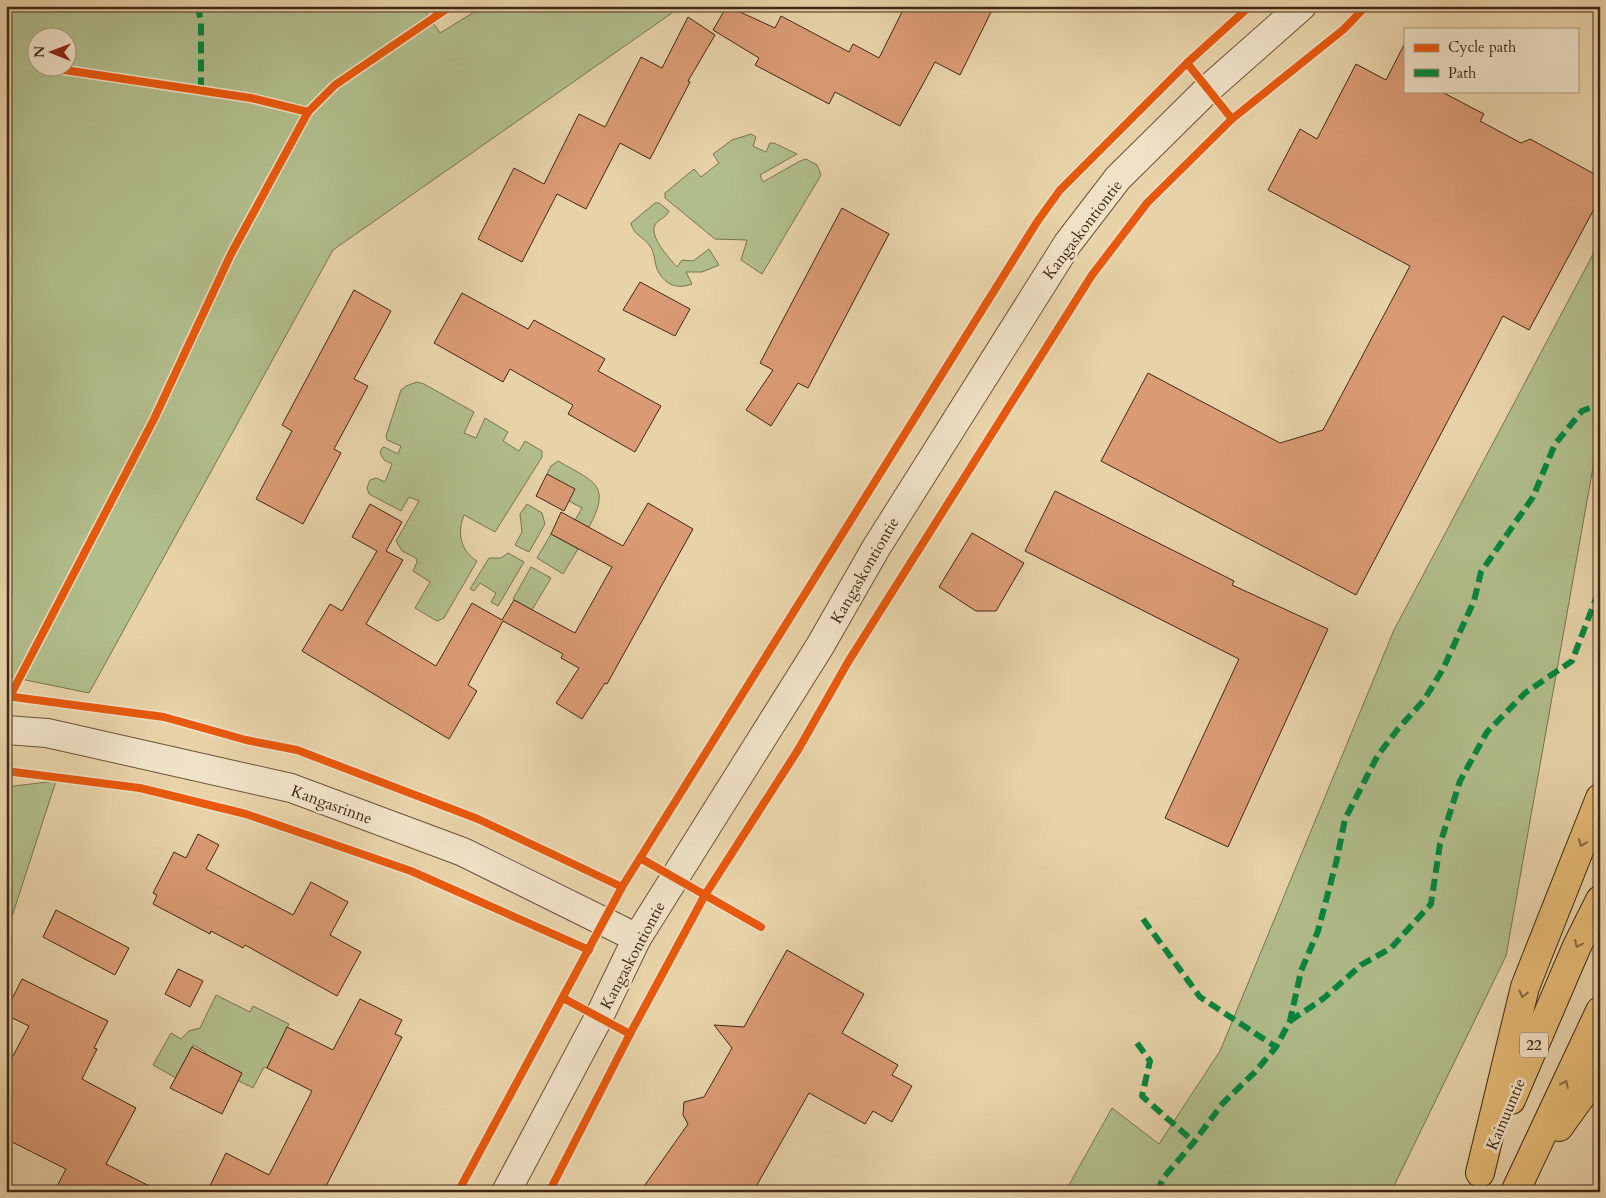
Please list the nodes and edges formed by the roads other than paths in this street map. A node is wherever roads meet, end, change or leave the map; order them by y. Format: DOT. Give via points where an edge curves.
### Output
graph roads {
  1 [pos="1302,6"];
  2 [pos="6,730"];
  3 [pos="1600,798"];
  4 [pos="1600,900"];
  5 [pos="637,938"];
  6 [pos="1600,1011"];
  7 [pos="1600,1070"];
  8 [pos="1476,1182"];
  9 [pos="1516,1190"];
  10 [pos="506,1192"];
  1 -- 5 [label="street, Kangaskontiontie" via="1207,90 1118,178 1068,242"];
  2 -- 5 [label="street, Kangasrinne" via="47,733 291,788 463,852"];
  3 -- 8 [label="highway, one-way" via="1525,987"];
  4 -- 8 [label="highway, Kainuuntie / 22, one-way" via="1577,946"];
  5 -- 10 [label="street, Kangaskontiontie"];
  9 -- 6 [label="highway, one-way"];
  7 -- 9 [label="highway"];
}
